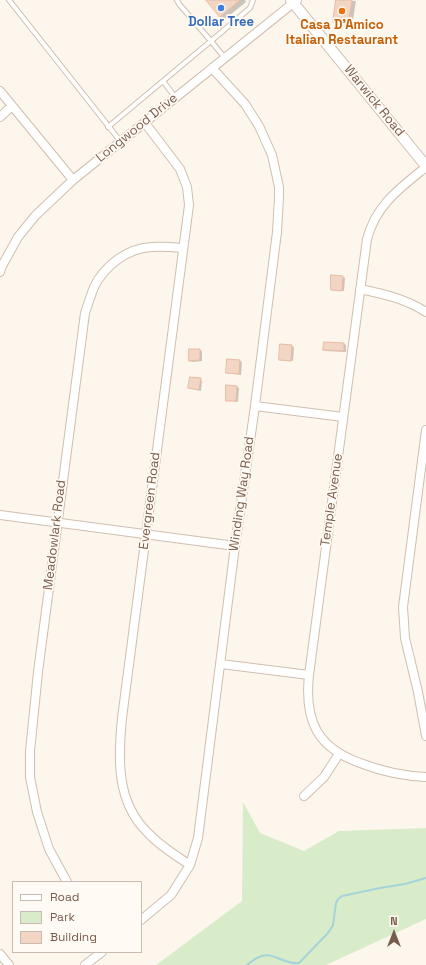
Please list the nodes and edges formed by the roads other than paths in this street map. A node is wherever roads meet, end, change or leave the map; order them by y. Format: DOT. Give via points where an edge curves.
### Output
graph roads {
  1 [pos="9,0"];
  2 [pos="177,0"];
  3 [pos="253,0"];
  4 [pos="294,1"];
  5 [pos="211,41"];
  6 [pos="224,57"];
  7 [pos="212,68"];
  8 [pos="163,81"];
  9 [pos="0,91"];
  10 [pos="175,97"];
  11 [pos="12,106"];
  12 [pos="0,117"];
  13 [pos="145,123"];
  14 [pos="108,127"];
  15 [pos="120,142"];
  16 [pos="426,166"];
  17 [pos="73,180"];
  18 [pos="183,248"];
  19 [pos="0,272"];
  20 [pos="360,289"];
  21 [pos="426,312"];
  22 [pos="255,406"];
  23 [pos="343,418"];
  24 [pos="426,430"];
  25 [pos="0,515"];
  26 [pos="57,522"];
  27 [pos="146,534"];
  28 [pos="235,546"];
  29 [pos="221,664"];
  30 [pos="309,675"];
  31 [pos="422,690"];
  32 [pos="426,736"];
  33 [pos="339,754"];
  34 [pos="426,777"];
  35 [pos="304,796"];
  36 [pos="190,865"];
  37 [pos="66,881"];
  38 [pos="142,919"];
  39 [pos="101,953"];
  40 [pos="0,954"];
  41 [pos="9,965"];
  42 [pos="85,965"];
  1 -- 14 [label="lane"];
  2 -- 5 [label="lane"];
  3 -- 5 [label="lane" via="250,8"];
  4 -- 6 [label="street, Longwood Drive"];
  4 -- 16 [label="street, Warwick Road"];
  5 -- 6 [label="lane"];
  5 -- 8 [label="lane"];
  6 -- 7 [label="street, Longwood Drive"];
  7 -- 10 [label="street, Longwood Drive"];
  7 -- 22 [label="street, Winding Way Road" via="245,104 258,126 272,155 279,187 277,232"];
  8 -- 10 [label="lane"];
  8 -- 14 [label="lane"];
  9 -- 11 [label="street"];
  10 -- 13 [label="street, Longwood Drive"];
  11 -- 12 [label="street"];
  11 -- 17 [label="street"];
  13 -- 15 [label="street, Longwood Drive"];
  13 -- 18 [label="street, Evergreen Road" via="180,169 187,187 189,206"];
  14 -- 15 [label="lane"];
  15 -- 17 [label="street, Longwood Drive"];
  16 -- 20 [label="street, Temple Avenue" via="392,196 375,219 367,239"];
  17 -- 19 [label="street, Longwood Drive" via="18,237"];
  18 -- 26 [label="street, Meadowlark Road" via="151,247 132,251 116,260 102,274 94,287 85,313"];
  18 -- 27 [label="street, Evergreen Road"];
  20 -- 21 [label="street" via="391,296"];
  20 -- 23 [label="street, Temple Avenue"];
  22 -- 23 [label="street"];
  22 -- 28 [label="street, Winding Way Road"];
  23 -- 30 [label="street, Temple Avenue"];
  24 -- 31 [label="street" via="403,607 405,638"];
  25 -- 26 [label="street"];
  26 -- 27 [label="street"];
  26 -- 37 [label="street, Meadowlark Road" via="38,672 30,777 36,812 49,849"];
  27 -- 28 [label="street"];
  27 -- 36 [label="street, Evergreen Road" via="122,718 119,750 121,776 125,798 133,815 165,848"];
  28 -- 29 [label="street, Winding Way Road"];
  29 -- 30 [label="street"];
  29 -- 36 [label="street, Winding Way Road" via="198,838"];
  30 -- 33 [label="street, Temple Avenue" via="308,702 312,722 323,740"];
  31 -- 32 [label="street"];
  33 -- 34 [label="street, Temple Avenue" via="380,770"];
  33 -- 35 [label="street" via="324,778"];
  36 -- 38 [label="street, Winding Way Road" via="171,895"];
  39 -- 42 [label="street"];
  40 -- 41 [label="street"];
}
